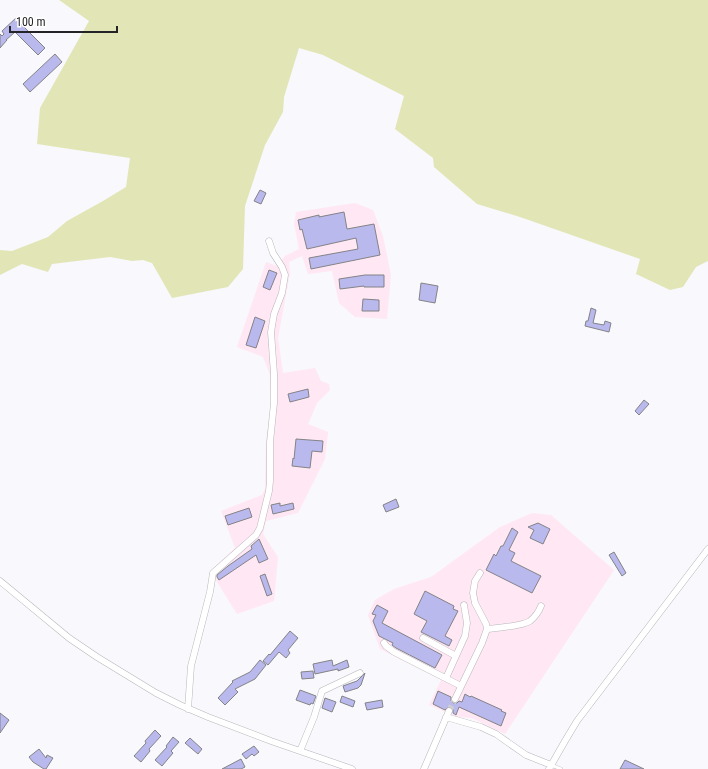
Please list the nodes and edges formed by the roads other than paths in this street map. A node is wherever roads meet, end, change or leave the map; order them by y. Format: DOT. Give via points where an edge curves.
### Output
graph roads {
  1 [pos="269,241"];
  2 [pos="708,549"];
  3 [pos="480,572"];
  4 [pos="0,581"];
  5 [pos="464,605"];
  6 [pos="541,606"];
  7 [pos="487,629"];
  8 [pos="423,638"];
  9 [pos="384,643"];
  10 [pos="456,656"];
  11 [pos="360,673"];
  12 [pos="446,678"];
  13 [pos="461,686"];
  14 [pos="455,698"];
  15 [pos="188,709"];
  16 [pos="300,751"];
  17 [pos="550,767"];
  18 [pos="352,769"];
  19 [pos="424,769"];
  20 [pos="561,769"];
  1 -- 15 [label="street" via="285,275 271,332 274,403 269,491 256,535 214,573 191,666"];
  2 -- 17 [label="street" via="577,721"];
  3 -- 7 [label="street" via="473,593"];
  4 -- 15 [label="street" via="97,657"];
  5 -- 10 [label="street" via="467,622 465,636"];
  6 -- 7 [label="street" via="530,622"];
  7 -- 13 [label="street"];
  8 -- 10 [label="street"];
  9 -- 12 [label="street" via="394,652"];
  10 -- 12 [label="street"];
  11 -- 16 [label="street" via="322,691"];
  12 -- 13 [label="street"];
  13 -- 14 [label="street"];
  15 -- 16 [label="street"];
  16 -- 18 [label="street"];
  17 -- 19 [label="street" via="526,755 496,734 448,714"];
  17 -- 20 [label="lane"];
}
